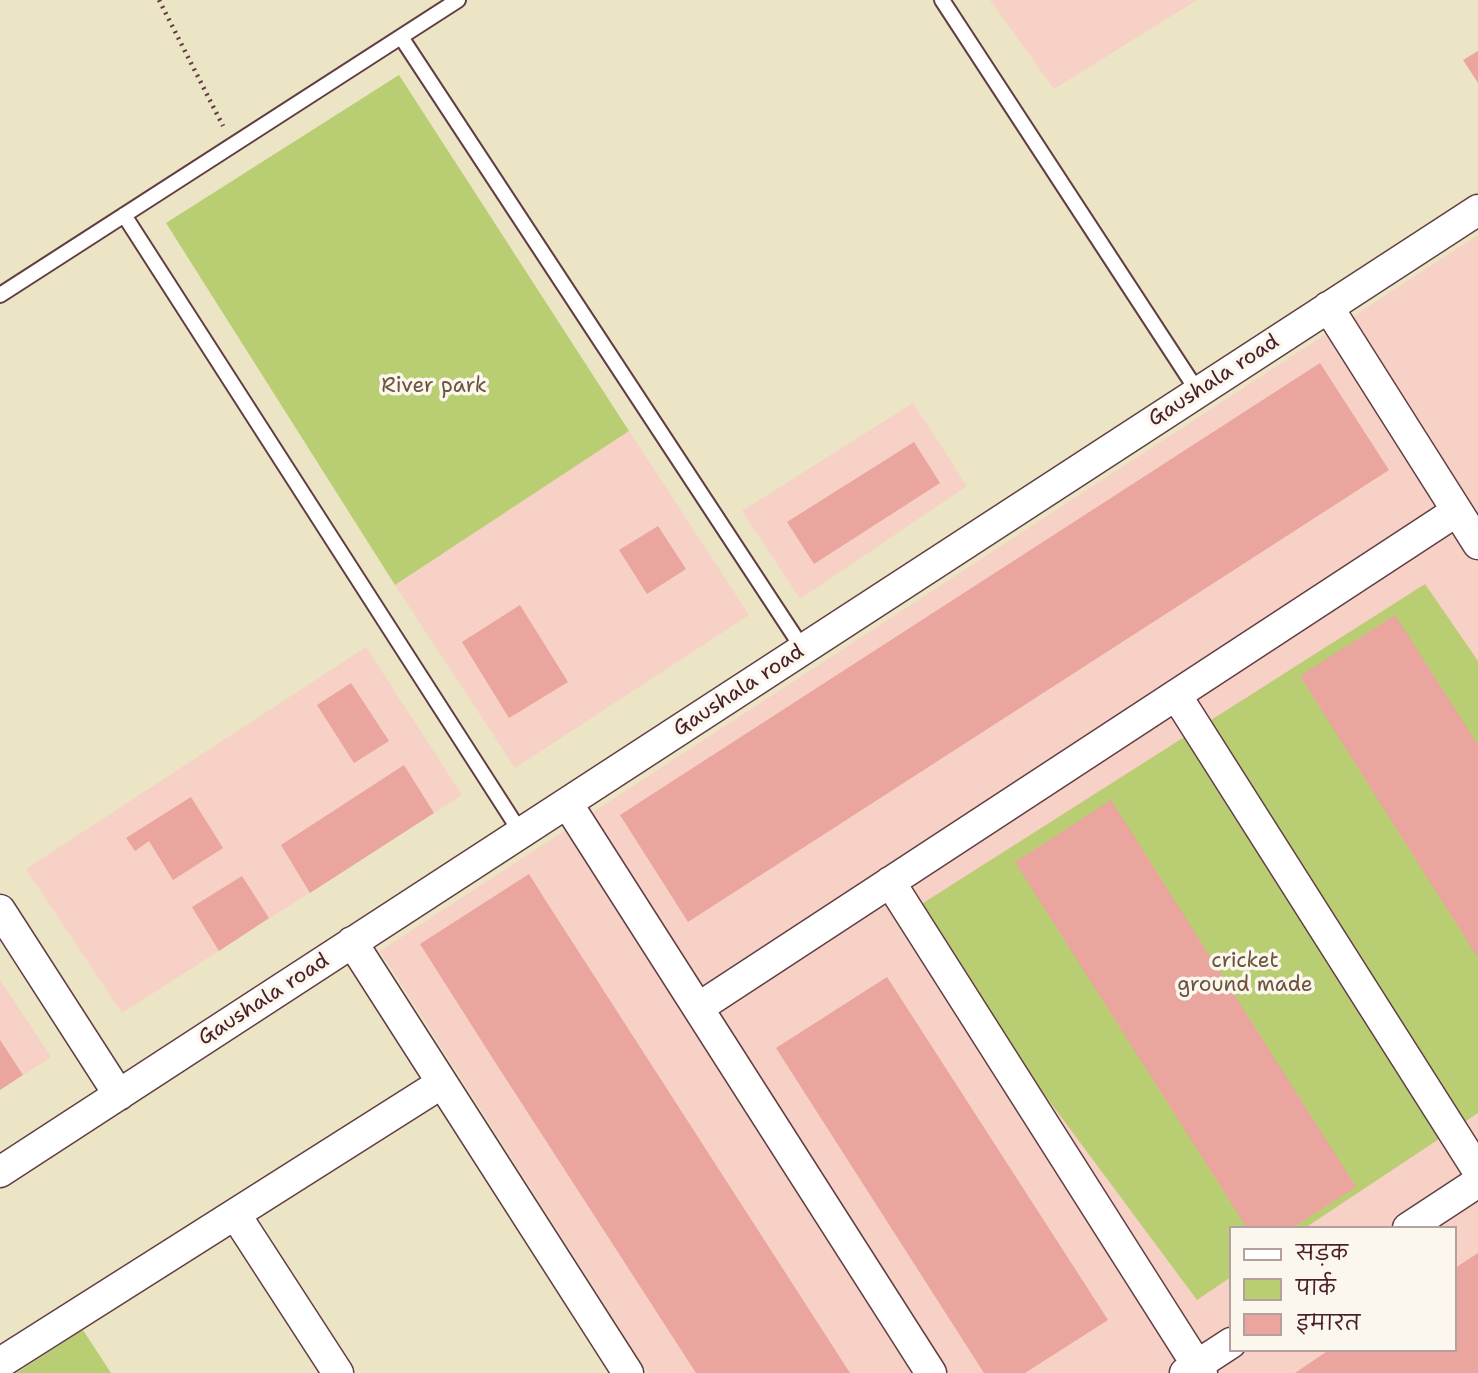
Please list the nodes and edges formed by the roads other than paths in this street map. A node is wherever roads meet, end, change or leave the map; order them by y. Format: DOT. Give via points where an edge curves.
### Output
graph roads {
  1 [pos="458,0"];
  2 [pos="942,0"];
  3 [pos="401,37"];
  4 [pos="1478,210"];
  5 [pos="124,215"];
  6 [pos="0,295"];
  7 [pos="1328,307"];
  8 [pos="1198,392"];
  9 [pos="1457,511"];
  10 [pos="1478,544"];
  11 [pos="803,649"];
  12 [pos="1176,695"];
  13 [pos="566,803"];
  14 [pos="521,833"];
  15 [pos="890,882"];
  16 [pos="0,910"];
  17 [pos="352,942"];
  18 [pos="698,1008"];
  19 [pos="442,1083"];
  20 [pos="119,1095"];
  21 [pos="1478,1171"];
  22 [pos="0,1172"];
  23 [pos="1478,1182"];
  24 [pos="235,1214"];
  25 [pos="1411,1226"];
  26 [pos="1230,1344"];
  27 [pos="0,1363"];
  28 [pos="1195,1370"];
  29 [pos="338,1373"];
  30 [pos="628,1373"];
  31 [pos="931,1373"];
  1 -- 3 [label="lane"];
  2 -- 8 [label="lane"];
  3 -- 5 [label="lane"];
  3 -- 11 [label="lane"];
  4 -- 7 [label="street, Gaushala road"];
  5 -- 6 [label="lane"];
  5 -- 14 [label="lane"];
  7 -- 8 [label="street, Gaushala road"];
  7 -- 9 [label="street"];
  8 -- 11 [label="street, Gaushala road"];
  9 -- 10 [label="street"];
  9 -- 12 [label="street"];
  11 -- 13 [label="street, Gaushala road"];
  12 -- 15 [label="street"];
  12 -- 21 [label="street"];
  13 -- 14 [label="street, Gaushala road"];
  13 -- 18 [label="street"];
  14 -- 17 [label="street, Gaushala road"];
  15 -- 18 [label="street"];
  15 -- 28 [label="street"];
  16 -- 20 [label="street"];
  17 -- 19 [label="street"];
  17 -- 20 [label="street, Gaushala road"];
  18 -- 31 [label="street"];
  19 -- 24 [label="street"];
  19 -- 30 [label="street"];
  20 -- 22 [label="street, Gaushala road"];
  23 -- 25 [label="street"];
  24 -- 27 [label="street"];
  24 -- 29 [label="street"];
  26 -- 28 [label="street"];
}
